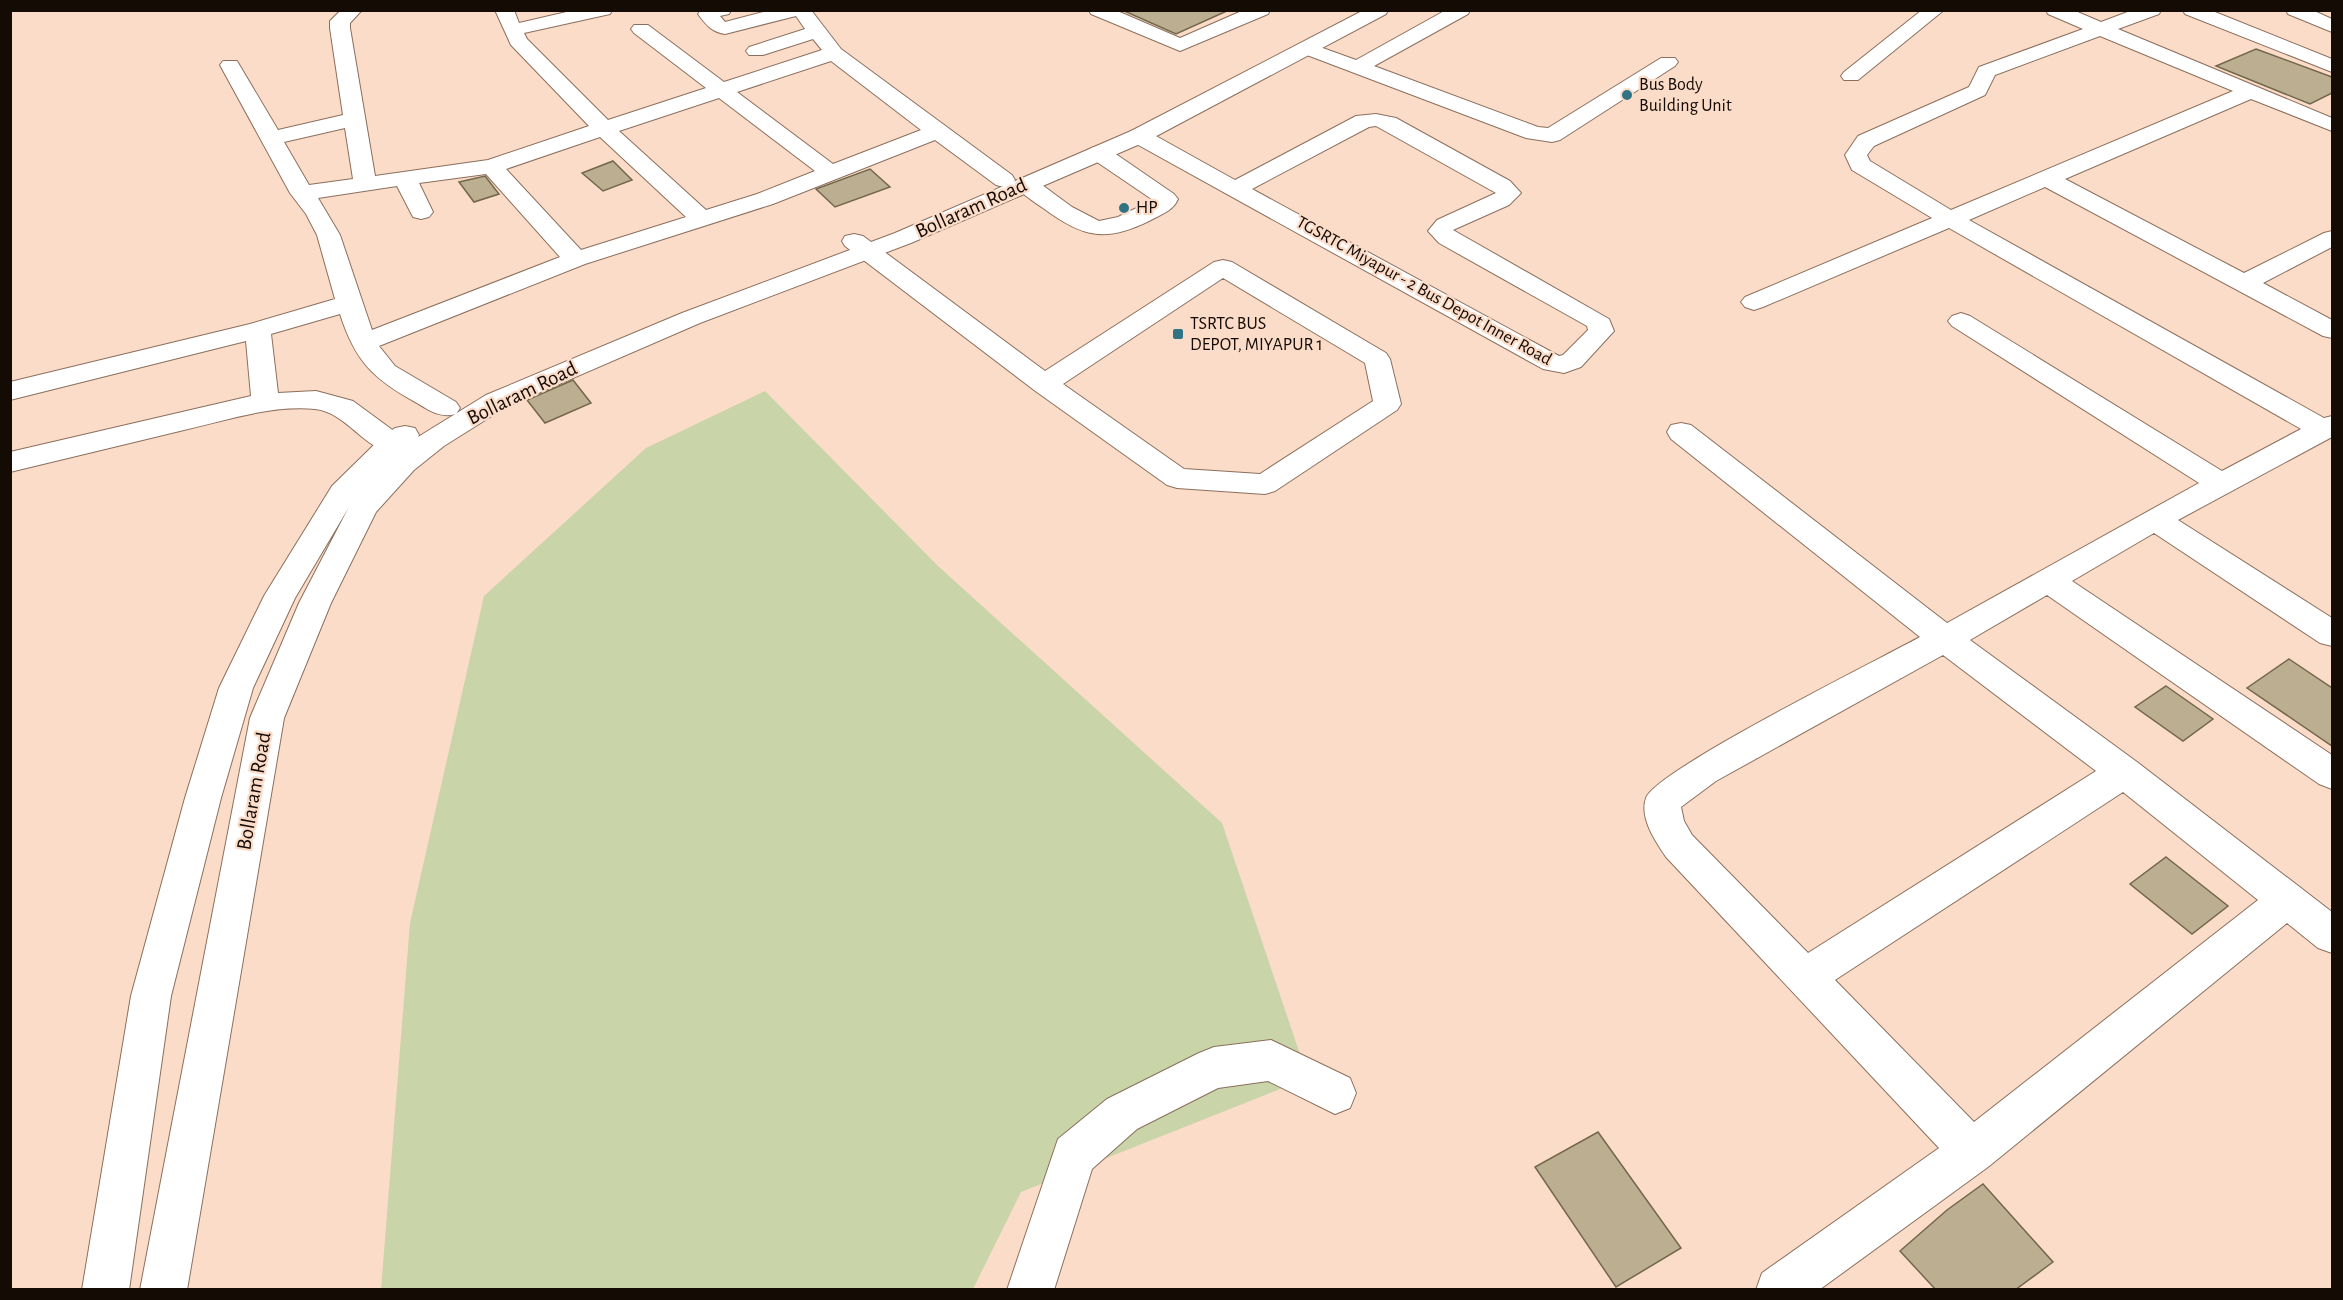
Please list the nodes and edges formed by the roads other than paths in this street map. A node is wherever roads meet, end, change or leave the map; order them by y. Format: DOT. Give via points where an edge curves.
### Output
graph roads {
  1 [pos="353,10"];
  2 [pos="603,10"];
  3 [pos="722,10"];
  4 [pos="796,10"];
  5 [pos="801,10"];
  6 [pos="1098,10"];
  7 [pos="1262,10"];
  8 [pos="1335,10"];
  9 [pos="1378,10"];
  10 [pos="1461,10"];
  11 [pos="1935,10"];
  12 [pos="2055,10"];
  13 [pos="2152,10"];
  14 [pos="2192,10"];
  15 [pos="2295,10"];
  16 [pos="508,20"];
  17 [pos="2332,26"];
  18 [pos="641,29"];
  19 [pos="2100,29"];
  20 [pos="818,31"];
  21 [pos="1313,44"];
  22 [pos="756,51"];
  23 [pos="834,53"];
  24 [pos="1366,62"];
  25 [pos="1668,62"];
  26 [pos="230,65"];
  27 [pos="2332,66"];
  28 [pos="1851,76"];
  29 [pos="723,90"];
  30 [pos="2250,92"];
  31 [pos="355,119"];
  32 [pos="2332,125"];
  33 [pos="604,129"];
  34 [pos="937,131"];
  35 [pos="1139,136"];
  36 [pos="272,138"];
  37 [pos="1099,153"];
  38 [pos="491,166"];
  39 [pos="831,173"];
  40 [pos="408,177"];
  41 [pos="2046,178"];
  42 [pos="365,182"];
  43 [pos="1015,182"];
  44 [pos="1237,188"];
  45 [pos="302,193"];
  46 [pos="421,212"];
  47 [pos="701,219"];
  48 [pos="1950,219"];
  49 [pos="2332,238"];
  50 [pos="860,246"];
  51 [pos="576,258"];
  52 [pos="2244,282"];
  53 [pos="351,302"];
  54 [pos="1754,302"];
  55 [pos="1961,321"];
  56 [pos="258,330"];
  57 [pos="2332,330"];
  58 [pos="363,343"];
  59 [pos="1044,384"];
  60 [pos="10,391"];
  61 [pos="265,402"];
  62 [pos="446,408"];
  63 [pos="2328,428"];
  64 [pos="1682,432"];
  65 [pos="392,444"];
  66 [pos="10,462"];
  67 [pos="2222,484"];
  68 [pos="2155,519"];
  69 [pos="2049,581"];
  70 [pos="2332,634"];
  71 [pos="1945,639"];
  72 [pos="2124,772"];
  73 [pos="2332,774"];
  74 [pos="2287,900"];
  75 [pos="2332,935"];
  76 [pos="1803,976"];
  77 [pos="1335,1093"];
  78 [pos="1972,1151"];
  79 [pos="105,1290"];
  80 [pos="163,1290"];
  81 [pos="1030,1290"];
  82 [pos="1779,1290"];
  1 -- 31 [label="street" via="340,21"];
  2 -- 16 [label="street"];
  3 -- 4 [label="street" via="708,14 719,27 725,28"];
  5 -- 20 [label="street"];
  6 -- 7 [label="street" via="1180,45"];
  8 -- 43 [label="street, Bollaram Road"];
  9 -- 21 [label="street, Bollaram Road"];
  10 -- 24 [label="street"];
  11 -- 28 [label="street"];
  12 -- 19 [label="street"];
  13 -- 19 [label="street"];
  14 -- 27 [label="street"];
  15 -- 17 [label="street"];
  16 -- 33 [label="street" via="518,41"];
  18 -- 29 [label="street"];
  19 -- 30 [label="street"];
  19 -- 48 [label="street" via="1986,71 1978,91 1866,141 1856,155 1860,165"];
  20 -- 22 [label="street"];
  20 -- 23 [label="street"];
  21 -- 24 [label="street"];
  21 -- 35 [label="street, Bollaram Road"];
  23 -- 29 [label="street"];
  23 -- 34 [label="street"];
  24 -- 25 [label="street" via="1534,133 1552,135"];
  26 -- 36 [label="street"];
  29 -- 33 [label="street"];
  29 -- 39 [label="street"];
  30 -- 32 [label="street"];
  30 -- 41 [label="street"];
  31 -- 36 [label="street"];
  31 -- 42 [label="street"];
  33 -- 38 [label="street"];
  33 -- 47 [label="street"];
  34 -- 39 [label="street"];
  34 -- 43 [label="street"];
  35 -- 37 [label="street, Bollaram Road"];
  35 -- 44 [label="street, TGSRTC Miyapur - 2 Bus Depot Inner Road"];
  36 -- 45 [label="street"];
  37 -- 43 [label="street, Bollaram Road"];
  37 -- 43 [label="street" via="1156,190 1166,199 1164,204 1100,230"];
  38 -- 40 [label="street"];
  38 -- 51 [label="street"];
  39 -- 47 [label="street"];
  40 -- 42 [label="street"];
  40 -- 46 [label="street" via="408,187"];
  41 -- 48 [label="street"];
  41 -- 52 [label="street"];
  42 -- 45 [label="street"];
  43 -- 50 [label="street, Bollaram Road"];
  44 -- 44 [label="street, TGSRTC Miyapur - 2 Bus Depot Inner Road" via="1552,363 1564,365 1572,361 1601,331 1593,318 1447,238 1440,231 1445,225 1509,193 1388,123 1364,122"];
  45 -- 53 [label="street" via="333,240"];
  47 -- 51 [label="street"];
  48 -- 54 [label="street"];
  48 -- 63 [label="street"];
  49 -- 52 [label="street"];
  50 -- 59 [label="street"];
  50 -- 62 [label="street, Bollaram Road" via="621,328"];
  50 -- 80 [label="street, Bollaram Road" via="496,401 411,457 364,506 315,603 267,718"];
  51 -- 58 [label="street"];
  52 -- 57 [label="street"];
  53 -- 56 [label="street"];
  53 -- 58 [label="street"];
  55 -- 67 [label="street"];
  56 -- 60 [label="street"];
  56 -- 61 [label="street"];
  58 -- 62 [label="street" via="381,369"];
  59 -- 59 [label="street" via="1177,478 1265,484 1386,404 1377,359 1223,267"];
  61 -- 65 [label="street" via="316,400 343,407"];
  61 -- 66 [label="street"];
  62 -- 65 [label="street, Bollaram Road"];
  63 -- 67 [label="street"];
  64 -- 71 [label="street"];
  65 -- 79 [label="street, Bollaram Road" via="342,493 280,596 236,688 151,996"];
  67 -- 68 [label="street"];
  68 -- 69 [label="street"];
  68 -- 70 [label="street"];
  69 -- 71 [label="street"];
  69 -- 73 [label="street"];
  71 -- 72 [label="street"];
  71 -- 76 [label="street" via="1703,771 1663,800 1665,823 1679,846"];
  72 -- 74 [label="street"];
  72 -- 76 [label="street"];
  74 -- 75 [label="street"];
  74 -- 78 [label="street"];
  76 -- 78 [label="street"];
  77 -- 81 [label="street" via="1271,1060 1214,1068 1122,1114 1074,1155"];
  78 -- 82 [label="street"];
}
